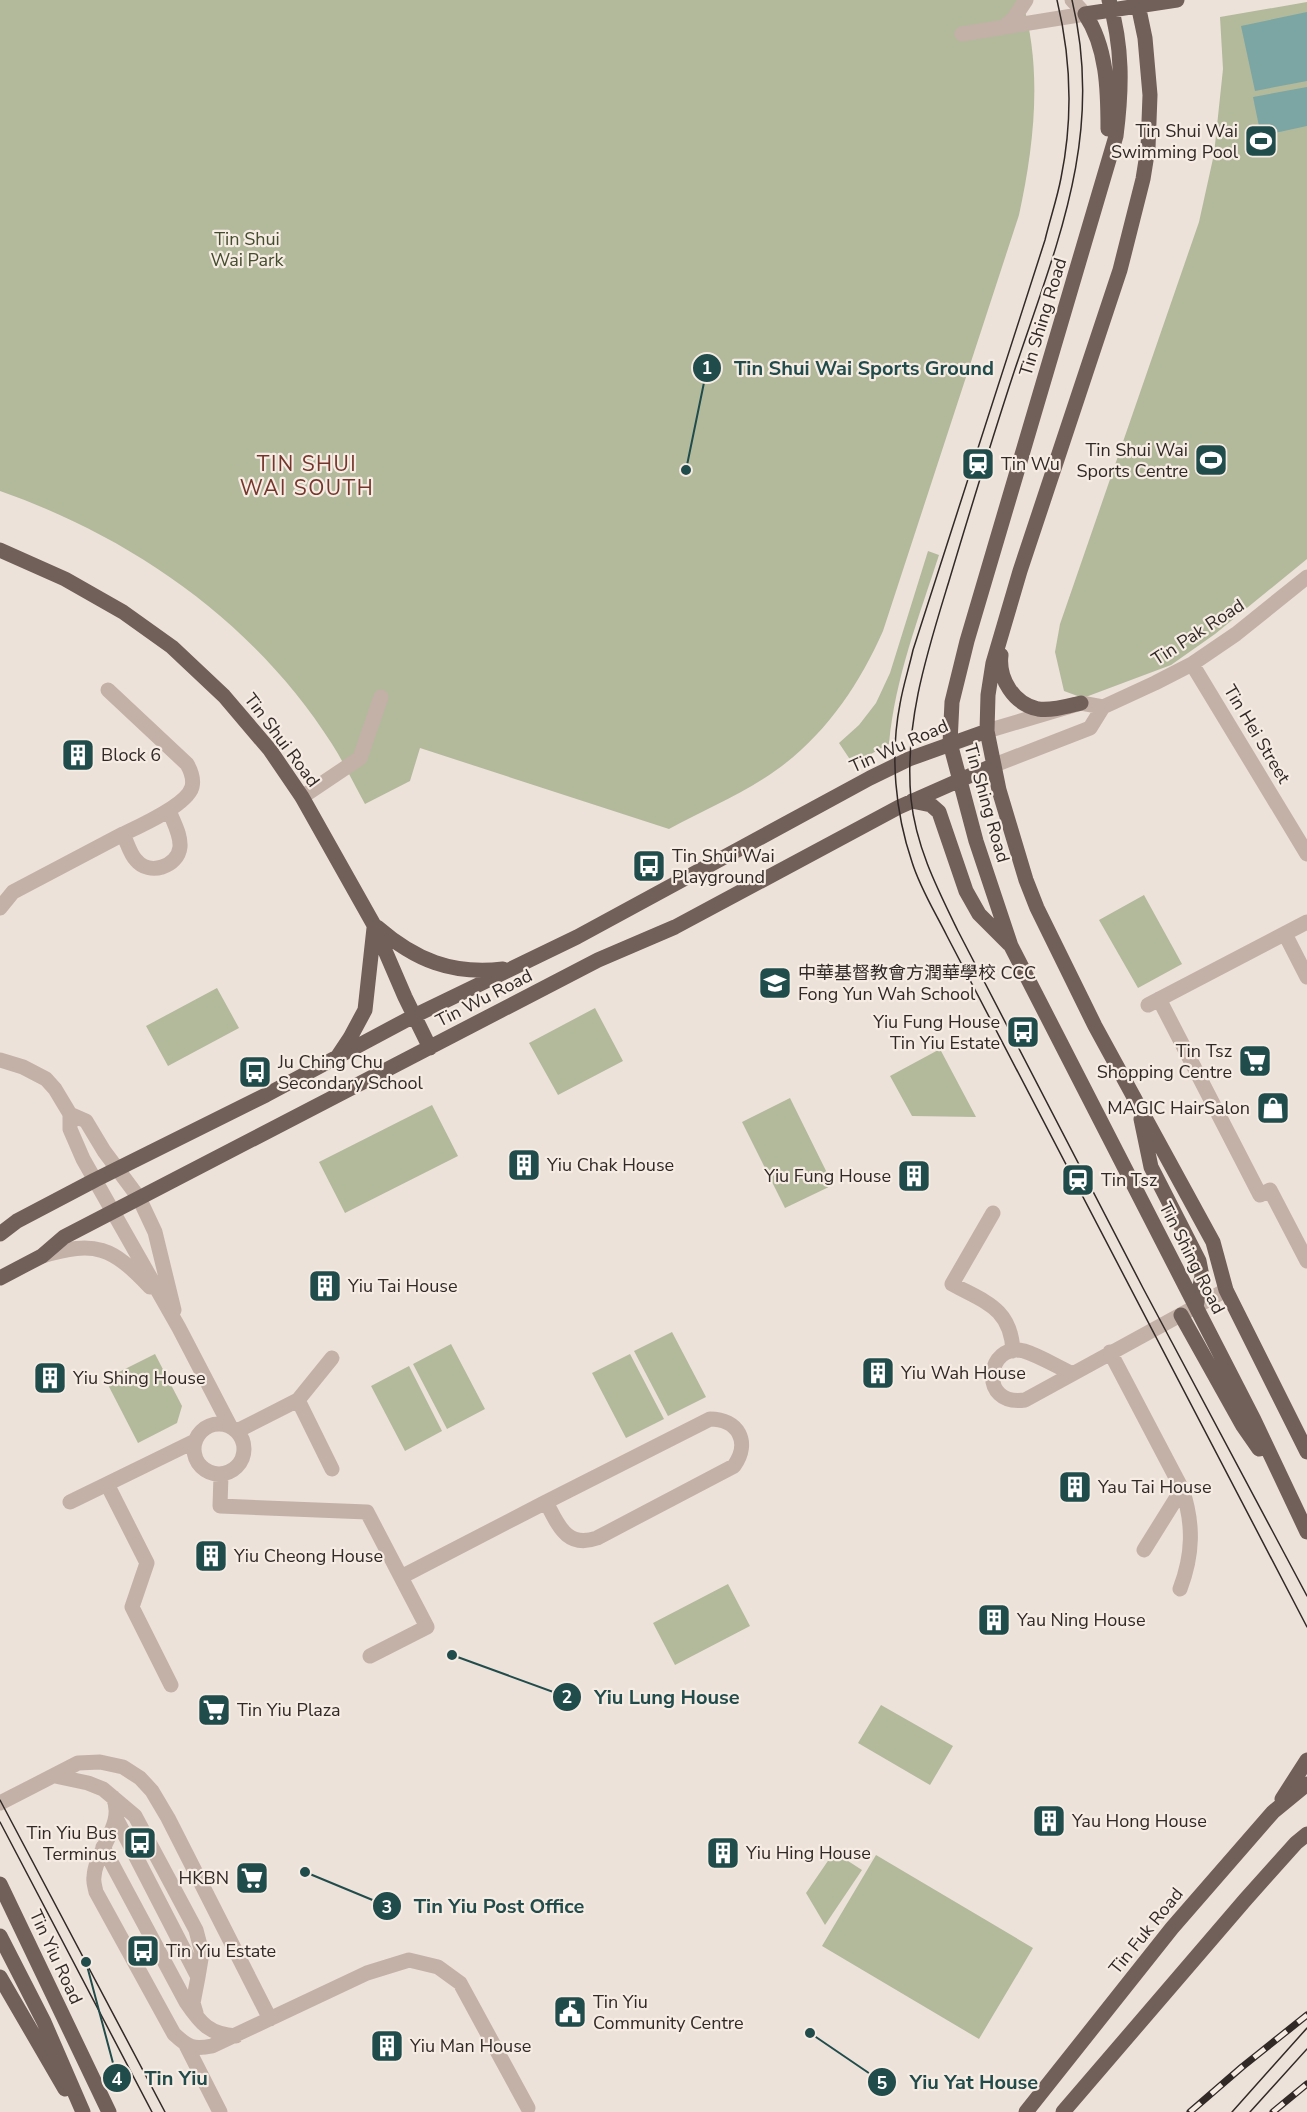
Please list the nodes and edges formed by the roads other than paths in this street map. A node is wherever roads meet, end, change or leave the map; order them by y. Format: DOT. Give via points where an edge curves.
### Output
graph roads {
  1 [pos="1026,0"];
  2 [pos="1072,0"];
  3 [pos="1177,0"];
  4 [pos="1138,3"];
  5 [pos="1110,5"];
  6 [pos="1085,14"];
  7 [pos="1005,26"];
  8 [pos="962,34"];
  9 [pos="1108,161"];
  10 [pos="0,550"];
  11 [pos="1307,577"];
  12 [pos="1004,626"];
  13 [pos="1192,664"];
  14 [pos="108,690"];
  15 [pos="381,698"];
  16 [pos="1081,703"];
  17 [pos="1102,707"];
  18 [pos="987,731"];
  19 [pos="950,743"];
  20 [pos="992,766"];
  21 [pos="958,780"];
  22 [pos="302,797"];
  23 [pos="912,801"];
  24 [pos="169,810"];
  25 [pos="123,834"];
  26 [pos="1307,854"];
  27 [pos="0,908"];
  28 [pos="1307,922"];
  29 [pos="374,926"];
  30 [pos="1285,934"];
  31 [pos="1011,946"];
  32 [pos="513,968"];
  33 [pos="1307,977"];
  34 [pos="414,1016"];
  35 [pos="430,1048"];
  36 [pos="337,1057"];
  37 [pos="0,1060"];
  38 [pos="1137,1101"];
  39 [pos="70,1114"];
  40 [pos="118,1169"];
  41 [pos="95,1180"];
  42 [pos="139,1198"];
  43 [pos="113,1211"];
  44 [pos="993,1213"];
  45 [pos="0,1234"];
  46 [pos="42,1256"];
  47 [pos="1307,1261"];
  48 [pos="0,1278"];
  49 [pos="1226,1290"];
  50 [pos="164,1302"];
  51 [pos="1196,1307"];
  52 [pos="1181,1315"];
  53 [pos="178,1328"];
  54 [pos="1013,1351"];
  55 [pos="1110,1352"];
  56 [pos="332,1358"];
  57 [pos="1071,1373"];
  58 [pos="298,1400"];
  59 [pos="233,1429"];
  60 [pos="195,1441"];
  61 [pos="1307,1452"];
  62 [pos="332,1469"];
  63 [pos="221,1475"];
  64 [pos="107,1484"];
  65 [pos="1283,1484"];
  66 [pos="1182,1489"];
  67 [pos="70,1502"];
  68 [pos="546,1502"];
  69 [pos="1307,1532"];
  70 [pos="1144,1550"];
  71 [pos="401,1577"];
  72 [pos="1180,1589"];
  73 [pos="370,1656"];
  74 [pos="171,1685"];
  75 [pos="1307,1760"];
  76 [pos="55,1776"];
  77 [pos="1307,1784"];
  78 [pos="113,1797"];
  79 [pos="0,1803"];
  80 [pos="1273,1812"];
  81 [pos="116,1818"];
  82 [pos="1307,1834"];
  83 [pos="104,1847"];
  84 [pos="0,1884"];
  85 [pos="0,1936"];
  86 [pos="0,1977"];
  87 [pos="198,1977"];
  88 [pos="197,2019"];
  89 [pos="270,2019"];
  90 [pos="236,2036"];
  91 [pos="186,2045"];
  92 [pos="528,2108"];
  93 [pos="81,2112"];
  94 [pos="109,2112"];
  95 [pos="220,2112"];
  96 [pos="1026,2112"];
  97 [pos="1063,2112"];
  1 -- 7 [label="street"];
  2 -- 6 [label="street"];
  3 -- 4 [label="main road"];
  4 -- 5 [label="main road"];
  4 -- 12 [label="main road, Tin Shing Road" via="1150,95 1143,179 1120,270"];
  5 -- 6 [label="main road"];
  5 -- 9 [label="main road, Tin Shing Road" via="1121,60 1121,81 1116,136"];
  6 -- 7 [label="street"];
  6 -- 9 [label="main road" via="1099,40 1104,67"];
  7 -- 8 [label="street"];
  9 -- 19 [label="main road, Tin Shing Road" via="967,641 952,702"];
  10 -- 22 [label="main road, Tin Shui Road" via="65,579 123,612 172,647 224,696 270,750"];
  11 -- 13 [label="street, Tin Pak Road"];
  12 -- 16 [label="main road" via="999,665 1012,693 1038,709"];
  12 -- 18 [label="main road, Tin Shing Road" via="993,663"];
  13 -- 17 [label="street, Tin Pak Road"];
  13 -- 26 [label="street, Tin Hei Street"];
  14 -- 24 [label="street" via="191,771 192,787"];
  15 -- 22 [label="street" via="360,758"];
  16 -- 17 [label="street"];
  16 -- 18 [label="street"];
  17 -- 20 [label="street, Tin Pak Road" via="1090,728"];
  18 -- 19 [label="main road, Tin Wu Road"];
  18 -- 20 [label="main road, Tin Shing Road"];
  19 -- 21 [label="main road, Tin Shing Road"];
  19 -- 32 [label="main road, Tin Wu Road" via="870,778"];
  20 -- 21 [label="main road, Tin Wu Road"];
  20 -- 38 [label="main road, Tin Shing Road" via="1037,908"];
  21 -- 23 [label="main road, Tin Wu Road"];
  21 -- 31 [label="main road, Tin Shing Road"];
  22 -- 29 [label="main road, Tin Shui Road"];
  23 -- 31 [label="main road" via="931,805 939,812 966,891 979,914"];
  23 -- 35 [label="main road, Tin Wu Road" via="675,927 598,960"];
  24 -- 25 [label="street"];
  24 -- 25 [label="street" via="180,848 165,867 153,869 135,860"];
  25 -- 27 [label="street" via="14,892"];
  28 -- 30 [label="street"];
  29 -- 32 [label="main road" via="423,960 468,970"];
  29 -- 34 [label="main road, Tin Shui Road"];
  29 -- 36 [label="main road" via="365,1010"];
  30 -- 33 [label="street"];
  30 -- 47 [label="street" via="1153,1002 1260,1195 1270,1190"];
  31 -- 51 [label="main road, Tin Shing Road"];
  32 -- 34 [label="main road, Tin Wu Road"];
  34 -- 35 [label="main road, Tin Shui Road"];
  34 -- 36 [label="main road, Tin Wu Road"];
  35 -- 42 [label="main road, Tin Wu Road"];
  36 -- 40 [label="main road, Tin Wu Road"];
  37 -- 39 [label="street" via="46,1079"];
  38 -- 49 [label="main road, Tin Shing Road" via="1213,1242"];
  38 -- 51 [label="main road" via="1151,1167 1200,1261 1202,1276"];
  39 -- 40 [label="street" via="86,1121"];
  39 -- 41 [label="street" via="70,1129"];
  40 -- 41 [label="main road, Tin Wu Road"];
  40 -- 42 [label="street"];
  41 -- 43 [label="street"];
  41 -- 45 [label="main road, Tin Wu Road"];
  42 -- 43 [label="main road, Tin Wu Road"];
  42 -- 53 [label="street" via="155,1232"];
  43 -- 46 [label="main road, Tin Wu Road" via="64,1237"];
  43 -- 50 [label="street"];
  44 -- 54 [label="street" via="952,1284 998,1310 1010,1331"];
  46 -- 48 [label="main road, Tin Wu Road"];
  46 -- 50 [label="street" via="75,1249 106,1251 120,1257"];
  49 -- 51 [label="street"];
  49 -- 61 [label="main road, Tin Shing Road"];
  50 -- 53 [label="street"];
  51 -- 52 [label="street"];
  51 -- 65 [label="main road, Tin Shing Road"];
  52 -- 55 [label="street"];
  52 -- 65 [label="main road" via="1243,1426"];
  53 -- 59 [label="street"];
  54 -- 57 [label="street" via="1023,1351"];
  54 -- 57 [label="street" via="997,1360 993,1368 994,1386 1007,1400 1025,1400"];
  55 -- 57 [label="street"];
  55 -- 66 [label="street"];
  56 -- 58 [label="street"];
  58 -- 59 [label="street"];
  58 -- 62 [label="street"];
  59 -- 60 [label="street" via="213,1425 199,1433"];
  59 -- 63 [label="street" via="242,1437 242,1462"];
  60 -- 63 [label="street" via="199,1464 212,1474"];
  60 -- 64 [label="street"];
  63 -- 71 [label="street" via="220,1506 367,1512"];
  64 -- 67 [label="street"];
  64 -- 74 [label="street" via="147,1563 132,1607"];
  65 -- 69 [label="main road, Tin Shing Road"];
  66 -- 70 [label="street"];
  66 -- 72 [label="street" via="1191,1544"];
  68 -- 68 [label="street" via="710,1419 727,1421 742,1442 740,1458 727,1471 588,1541 564,1534"];
  68 -- 71 [label="street"];
  71 -- 73 [label="street" via="427,1627"];
  75 -- 80 [label="main road"];
  76 -- 78 [label="street" via="88,1783"];
  76 -- 79 [label="street"];
  76 -- 89 [label="street" via="78,1764 100,1762 123,1767 152,1791"];
  77 -- 80 [label="main road, Tin Fuk Road"];
  78 -- 81 [label="street"];
  78 -- 87 [label="street" via="135,1816 196,1930 202,1953"];
  80 -- 96 [label="main road, Tin Fuk Road" via="1172,1928"];
  81 -- 83 [label="street"];
  81 -- 87 [label="street"];
  82 -- 97 [label="main road" via="1245,1900"];
  83 -- 88 [label="street"];
  83 -- 91 [label="street" via="93,1878 96,1892 174,2034"];
  84 -- 94 [label="main road, Tin Yiu Road"];
  85 -- 93 [label="main road" via="44,2022"];
  86 -- 93 [label="main road"];
  87 -- 88 [label="street" via="193,2003"];
  88 -- 90 [label="street" via="220,2035"];
  89 -- 90 [label="street"];
  89 -- 92 [label="street" via="367,1973 409,1960 438,1967 460,1983"];
  90 -- 91 [label="street" via="199,2049"];
  91 -- 95 [label="street"];
}
